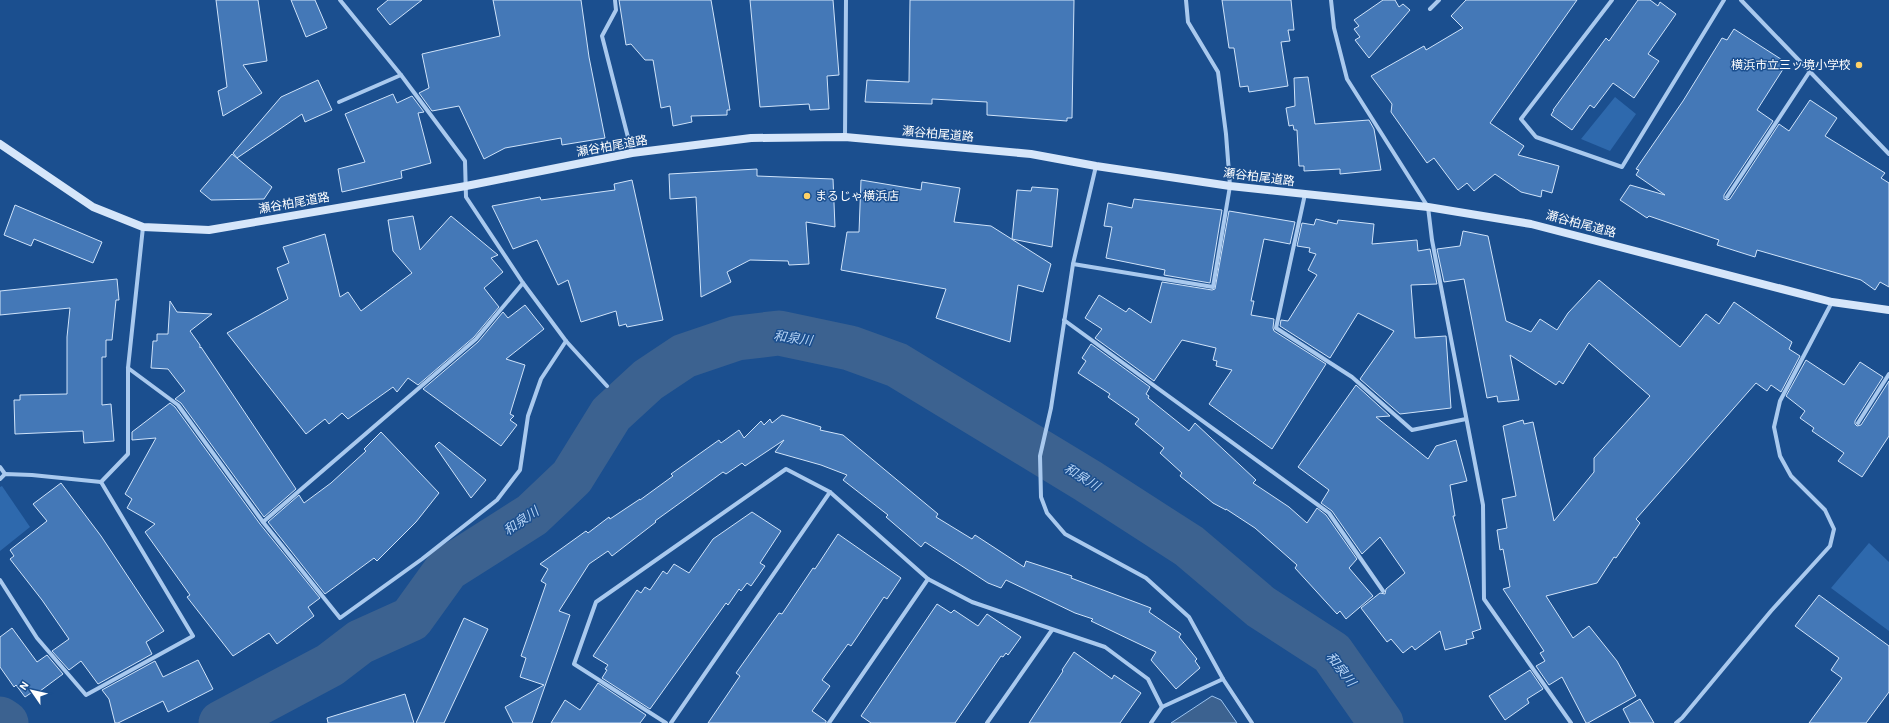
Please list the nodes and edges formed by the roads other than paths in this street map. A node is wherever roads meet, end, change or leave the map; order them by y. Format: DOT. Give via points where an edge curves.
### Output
graph roads {
  1 [pos="340,0"];
  2 [pos="615,0"];
  3 [pos="846,0"];
  4 [pos="1186,0"];
  5 [pos="1331,0"];
  6 [pos="1439,0"];
  7 [pos="1612,0"];
  8 [pos="1724,0"];
  9 [pos="1741,0"];
  10 [pos="1430,9"];
  11 [pos="1810,71"];
  12 [pos="401,75"];
  13 [pos="340,102"];
  14 [pos="845,137"];
  15 [pos="0,144"];
  16 [pos="632,153"];
  17 [pos="1889,154"];
  18 [pos="1096,166"];
  19 [pos="466,186"];
  20 [pos="1230,186"];
  21 [pos="1305,194"];
  22 [pos="1727,197"];
  23 [pos="1428,207"];
  24 [pos="143,227"];
  25 [pos="1073,264"];
  26 [pos="523,283"];
  27 [pos="1832,302"];
  28 [pos="1889,310"];
  29 [pos="1064,320"];
  30 [pos="566,341"];
  31 [pos="128,368"];
  32 [pos="1889,374"];
  33 [pos="607,386"];
  34 [pos="1466,419"];
  35 [pos="1858,423"];
  36 [pos="0,467"];
  37 [pos="5,474"];
  38 [pos="0,478"];
  39 [pos="101,482"];
  40 [pos="830,492"];
  41 [pos="263,522"];
  42 [pos="928,579"];
  43 [pos="0,580"];
  44 [pos="1383,591"];
  45 [pos="1052,630"];
  46 [pos="1223,679"];
  47 [pos="1162,707"];
  48 [pos="666,723"];
  49 [pos="671,723"];
  50 [pos="829,723"];
  51 [pos="987,723"];
  52 [pos="1151,723"];
  53 [pos="1252,723"];
  54 [pos="1570,723"];
  55 [pos="1676,723"];
  1 -- 12 [label="street"];
  2 -- 16 [label="street" via="616,10 602,36"];
  3 -- 14 [label="street"];
  4 -- 20 [label="street" via="1188,22 1218,72"];
  5 -- 23 [label="street" via="1334,28 1347,79"];
  6 -- 10 [label="street"];
  7 -- 8 [label="street" via="1521,119 1536,137 1622,167"];
  9 -- 11 [label="street"];
  11 -- 17 [label="street"];
  11 -- 22 [label="street"];
  12 -- 13 [label="street"];
  12 -- 19 [label="street" via="465,161"];
  14 -- 16 [label="main road, 瀬谷柏尾道路" via="750,138"];
  14 -- 18 [label="main road, 瀬谷柏尾道路" via="1031,154"];
  15 -- 24 [label="main road, 瀬谷柏尾道路" via="93,207"];
  16 -- 19 [label="main road, 瀬谷柏尾道路"];
  18 -- 20 [label="main road, 瀬谷柏尾道路"];
  18 -- 25 [label="street"];
  19 -- 24 [label="main road, 瀬谷柏尾道路" via="209,230"];
  19 -- 26 [label="street" via="466,197"];
  20 -- 21 [label="main road, 瀬谷柏尾道路"];
  20 -- 25 [label="street" via="1213,287"];
  21 -- 23 [label="main road, 瀬谷柏尾道路"];
  21 -- 34 [label="street" via="1276,328 1352,377 1412,430"];
  23 -- 27 [label="main road, 瀬谷柏尾道路" via="1531,224"];
  23 -- 34 [label="street"];
  24 -- 31 [label="street"];
  25 -- 29 [label="street"];
  26 -- 30 [label="street"];
  26 -- 41 [label="street" via="476,339"];
  27 -- 28 [label="main road, 瀬谷柏尾道路"];
  27 -- 55 [label="street" via="1780,401 1774,427 1780,456 1791,476 1826,510 1834,529 1830,546"];
  29 -- 44 [label="street" via="1329,513"];
  29 -- 46 [label="street" via="1051,408 1040,456 1042,497 1047,513 1065,534 1146,578 1189,617"];
  30 -- 33 [label="street"];
  30 -- 41 [label="street" via="540,378 528,416 520,470 497,500 422,559 340,618"];
  31 -- 39 [label="street" via="128,454"];
  31 -- 41 [label="street" via="178,405"];
  32 -- 35 [label="street"];
  34 -- 54 [label="street" via="1482,505 1484,599"];
  36 -- 37 [label="street"];
  37 -- 38 [label="street"];
  37 -- 39 [label="street"];
  39 -- 43 [label="street" via="193,636 86,695 37,638"];
  40 -- 42 [label="street"];
  40 -- 48 [label="street" via="786,469 596,602 574,664"];
  40 -- 49 [label="street"];
  42 -- 45 [label="street" via="972,602"];
  42 -- 50 [label="street"];
  45 -- 47 [label="street" via="1105,647 1148,679"];
  45 -- 51 [label="street"];
  46 -- 47 [label="street"];
  46 -- 53 [label="street"];
  47 -- 52 [label="street"];
}
